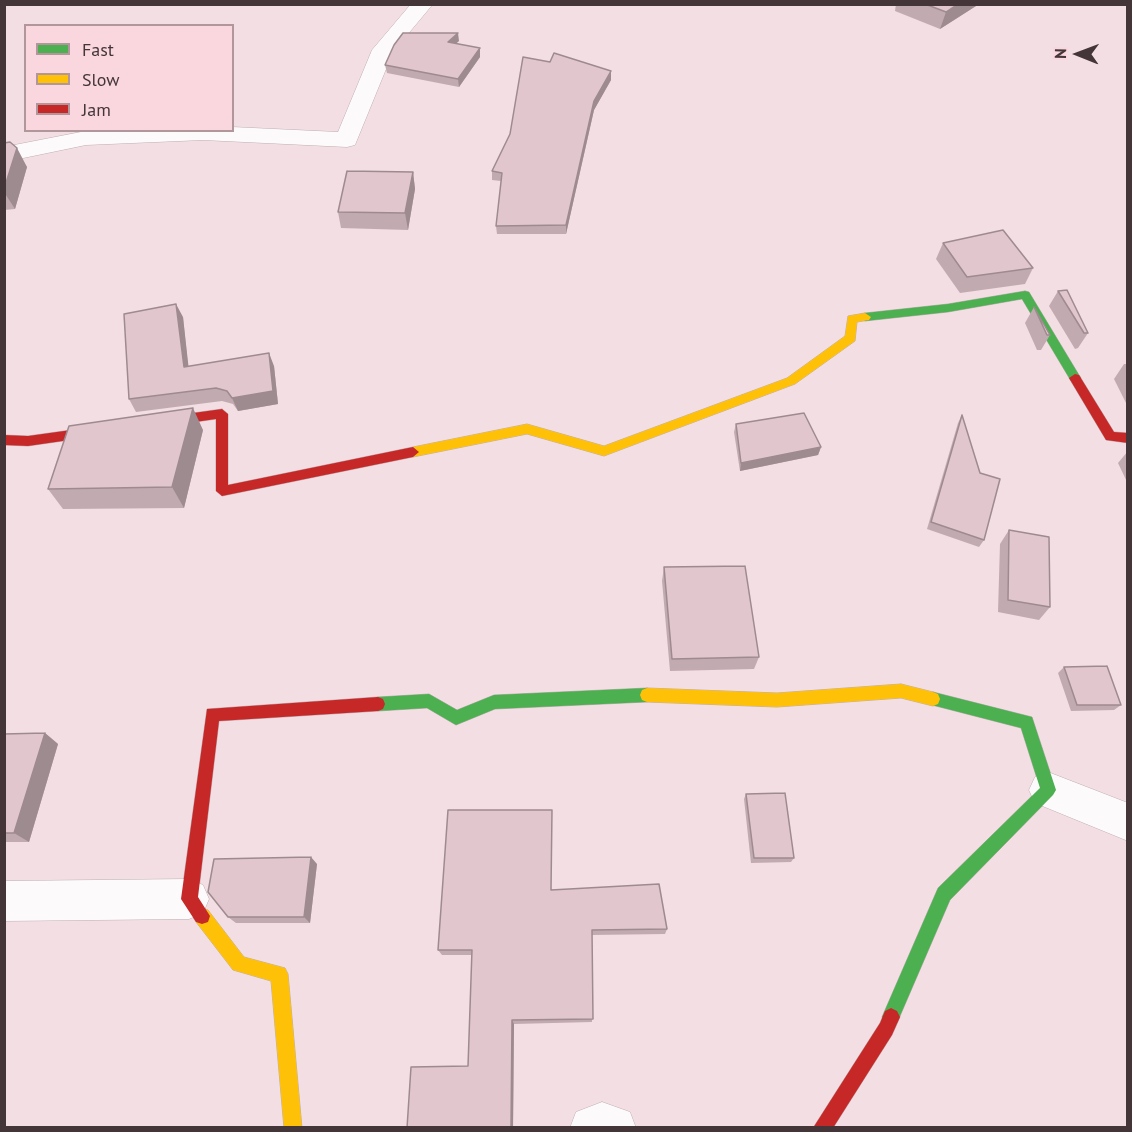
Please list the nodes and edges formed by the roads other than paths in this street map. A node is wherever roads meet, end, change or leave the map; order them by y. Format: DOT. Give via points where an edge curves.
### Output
graph roads {
  1 [pos="423,4"];
  2 [pos="4,155"];
  3 [pos="1128,438"];
  4 [pos="4,440"];
  5 [pos="1048,790"];
  6 [pos="1128,822"];
  7 [pos="189,899"];
  8 [pos="4,901"];
  9 [pos="293,1128"];
  10 [pos="592,1128"];
  11 [pos="614,1128"];
  12 [pos="822,1128"];
  1 -- 2 [label="street" via="383,50 346,140 203,133 86,138"];
  3 -- 4 [label="street" via="1110,437 1025,295 852,319 851,338 791,381 604,451 527,429 222,491 222,414 28,441"];
  5 -- 6 [label="street"];
  5 -- 7 [label="street" via="1027,722 902,691 777,700 630,694 494,702 456,718 429,701 212,714"];
  5 -- 12 [label="street" via="944,894 886,1029"];
  7 -- 8 [label="street"];
  7 -- 9 [label="street" via="239,964 279,974"];
  10 -- 11 [label="street"];
}
